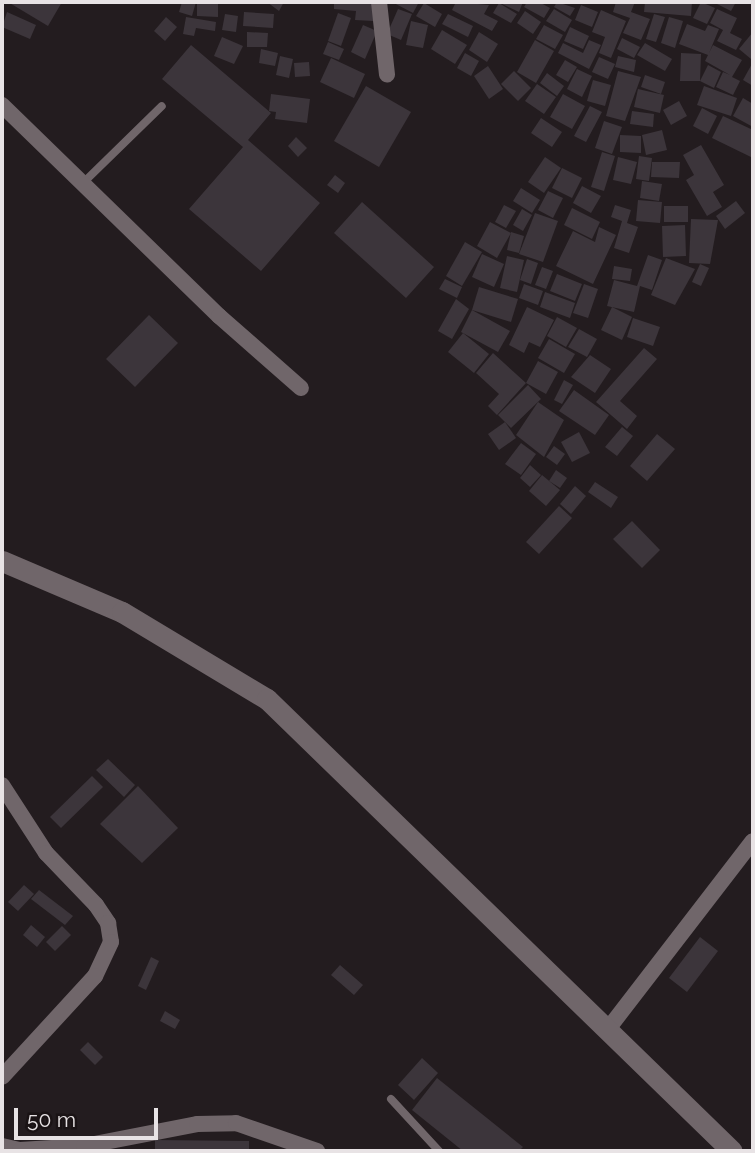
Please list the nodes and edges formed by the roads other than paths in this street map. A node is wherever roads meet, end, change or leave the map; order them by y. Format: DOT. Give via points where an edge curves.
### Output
graph roads {
  1 [pos="379,2"];
  2 [pos="387,75"];
  3 [pos="2,105"];
  4 [pos="162,106"];
  5 [pos="83,183"];
  6 [pos="301,388"];
  7 [pos="2,561"];
  8 [pos="2,785"];
  9 [pos="753,841"];
  10 [pos="608,1029"];
  11 [pos="2,1077"];
  12 [pos="391,1099"];
  13 [pos="2,1146"];
  14 [pos="20,1151"];
  15 [pos="317,1151"];
  16 [pos="439,1151"];
  17 [pos="732,1151"];
  1 -- 2 [label="street"];
  3 -- 5 [label="street"];
  4 -- 5 [label="lane"];
  5 -- 6 [label="street"];
  7 -- 10 [label="street" via="122,612 267,699"];
  8 -- 11 [label="street" via="46,853 96,905 108,923 111,942 95,976"];
  9 -- 10 [label="street"];
  10 -- 17 [label="street"];
  12 -- 16 [label="lane"];
  13 -- 14 [label="street"];
  14 -- 15 [label="street" via="84,1146 197,1124 236,1123"];
}
